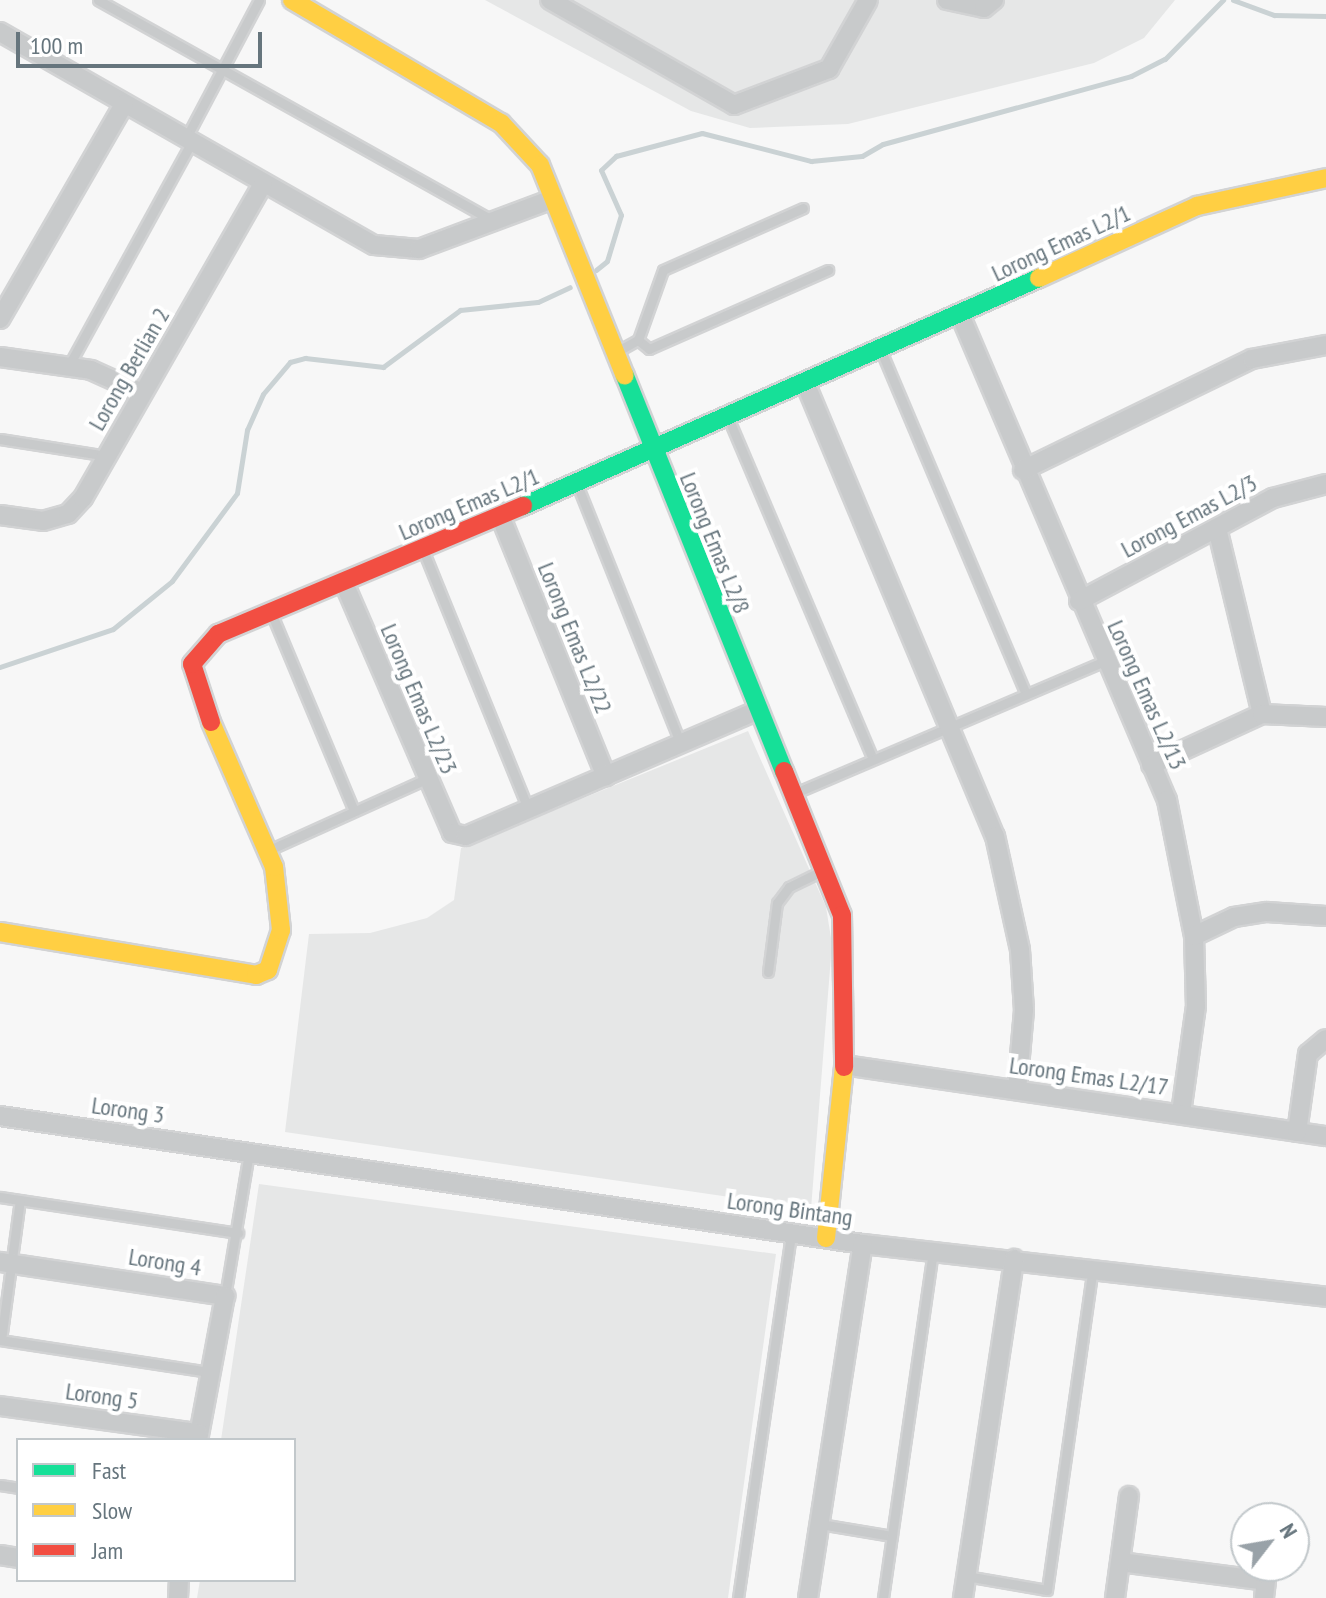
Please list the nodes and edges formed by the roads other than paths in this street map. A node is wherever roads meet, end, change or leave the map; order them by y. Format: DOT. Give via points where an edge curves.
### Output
graph roads {
  1 [pos="98,0"];
  2 [pos="259,0"];
  3 [pos="292,0"];
  4 [pos="550,0"];
  5 [pos="868,0"];
  6 [pos="947,0"];
  7 [pos="994,0"];
  8 [pos="0,32"];
  9 [pos="222,70"];
  10 [pos="124,104"];
  11 [pos="188,141"];
  12 [pos="1326,178"];
  13 [pos="263,184"];
  14 [pos="553,199"];
  15 [pos="803,208"];
  16 [pos="494,222"];
  17 [pos="828,270"];
  18 [pos="961,317"];
  19 [pos="0,319"];
  20 [pos="638,340"];
  21 [pos="1326,345"];
  22 [pos="881,351"];
  23 [pos="613,354"];
  24 [pos="0,357"];
  25 [pos="68,367"];
  26 [pos="806,385"];
  27 [pos="142,393"];
  28 [pos="728,419"];
  29 [pos="0,439"];
  30 [pos="652,452"];
  31 [pos="107,456"];
  32 [pos="1023,470"];
  33 [pos="576,484"];
  34 [pos="1326,484"];
  35 [pos="0,515"];
  36 [pos="501,518"];
  37 [pos="1217,528"];
  38 [pos="423,550"];
  39 [pos="344,583"];
  40 [pos="1079,601"];
  41 [pos="271,612"];
  42 [pos="1105,661"];
  43 [pos="1026,694"];
  44 [pos="759,710"];
  45 [pos="1262,714"];
  46 [pos="1326,717"];
  47 [pos="949,726"];
  48 [pos="681,744"];
  49 [pos="873,759"];
  50 [pos="1151,765"];
  51 [pos="606,776"];
  52 [pos="426,779"];
  53 [pos="795,794"];
  54 [pos="528,809"];
  55 [pos="354,811"];
  56 [pos="268,851"];
  57 [pos="827,869"];
  58 [pos="1326,914"];
  59 [pos="0,932"];
  60 [pos="1194,936"];
  61 [pos="768,972"];
  62 [pos="1326,1039"];
  63 [pos="844,1065"];
  64 [pos="1017,1090"];
  65 [pos="1181,1113"];
  66 [pos="0,1116"];
  67 [pos="1297,1132"];
  68 [pos="1326,1136"];
  69 [pos="249,1152"];
  70 [pos="0,1197"];
  71 [pos="20,1200"];
  72 [pos="238,1233"];
  73 [pos="791,1234"];
  74 [pos="826,1238"];
  75 [pos="863,1244"];
  76 [pos="933,1251"];
  77 [pos="1014,1259"];
  78 [pos="6,1263"];
  79 [pos="1093,1266"];
  80 [pos="225,1296"];
  81 [pos="1326,1297"];
  82 [pos="1,1340"];
  83 [pos="210,1372"];
  84 [pos="0,1406"];
  85 [pos="198,1436"];
  86 [pos="1129,1496"];
  87 [pos="820,1524"];
  88 [pos="892,1536"];
  89 [pos="1120,1562"];
  90 [pos="966,1576"];
  91 [pos="738,1598"];
  92 [pos="808,1598"];
  93 [pos="883,1598"];
  94 [pos="963,1598"];
  95 [pos="1115,1598"];
  96 [pos="1264,1598"];
  1 -- 9 [label="lane"];
  2 -- 9 [label="lane"];
  3 -- 14 [label="street, Lorong Emas L2/8" via="501,123 531,152"];
  4 -- 5 [label="street" via="734,105 829,69"];
  6 -- 7 [label="street" via="984,8"];
  8 -- 10 [label="street"];
  9 -- 11 [label="lane"];
  9 -- 16 [label="lane"];
  10 -- 11 [label="street"];
  10 -- 19 [label="street"];
  11 -- 13 [label="street"];
  11 -- 25 [label="lane"];
  12 -- 18 [label="street, Lorong Emas L2/1" via="1197,206"];
  13 -- 16 [label="street" via="397,251"];
  13 -- 27 [label="street, Lorong Berlian 2"];
  14 -- 16 [label="street"];
  14 -- 23 [label="street, Lorong Emas L2/8"];
  15 -- 20 [label="lane" via="663,270"];
  17 -- 20 [label="lane" via="649,349"];
  18 -- 22 [label="street, Lorong Emas L2/1"];
  18 -- 32 [label="street, Lorong Emas L2/13"];
  20 -- 23 [label="lane"];
  21 -- 32 [label="street" via="1252,359"];
  22 -- 26 [label="street, Lorong Emas L2/1"];
  22 -- 43 [label="lane"];
  23 -- 30 [label="street, Lorong Emas L2/8"];
  24 -- 25 [label="street"];
  25 -- 27 [label="street"];
  26 -- 28 [label="street, Lorong Emas L2/1"];
  26 -- 47 [label="street"];
  27 -- 31 [label="street, Lorong Berlian 2"];
  28 -- 30 [label="street, Lorong Emas L2/1"];
  28 -- 49 [label="lane"];
  29 -- 31 [label="lane"];
  30 -- 33 [label="street, Lorong Emas L2/1"];
  30 -- 44 [label="street, Lorong Emas L2/8"];
  31 -- 35 [label="street, Lorong Berlian 2" via="68,514 43,521"];
  32 -- 40 [label="street, Lorong Emas L2/13"];
  33 -- 36 [label="street, Lorong Emas L2/1"];
  33 -- 48 [label="lane"];
  34 -- 37 [label="street, Lorong Emas L2/3" via="1273,498"];
  36 -- 38 [label="street, Lorong Emas L2/1"];
  36 -- 51 [label="street, Lorong Emas L2/22"];
  37 -- 40 [label="street, Lorong Emas L2/3"];
  37 -- 45 [label="street"];
  38 -- 39 [label="street, Lorong Emas L2/1"];
  38 -- 54 [label="lane"];
  39 -- 41 [label="street, Lorong Emas L2/1"];
  39 -- 52 [label="street, Lorong Emas L2/23"];
  40 -- 42 [label="street, Lorong Emas L2/13"];
  41 -- 55 [label="lane"];
  41 -- 56 [label="street, Lorong Emas L2/1" via="218,634 192,664 192,678"];
  42 -- 43 [label="lane"];
  42 -- 50 [label="street, Lorong Emas L2/13"];
  43 -- 47 [label="lane"];
  44 -- 48 [label="street"];
  44 -- 53 [label="street, Lorong Emas L2/8"];
  45 -- 46 [label="street"];
  45 -- 50 [label="street"];
  47 -- 49 [label="lane"];
  47 -- 64 [label="street" via="995,836 1011,896 1024,1010"];
  48 -- 51 [label="street"];
  49 -- 53 [label="lane"];
  50 -- 60 [label="street, Lorong Emas L2/13" via="1167,800"];
  51 -- 54 [label="street"];
  52 -- 54 [label="street, Lorong Emas L2/23" via="452,833 466,836"];
  52 -- 55 [label="lane"];
  53 -- 57 [label="street, Lorong Emas L2/8"];
  55 -- 56 [label="lane"];
  56 -- 59 [label="street, Lorong Emas L2/1" via="281,930 268,970 256,975"];
  57 -- 61 [label="lane" via="789,887 777,903"];
  57 -- 63 [label="street, Lorong Emas L2/8" via="846,934"];
  58 -- 60 [label="street" via="1234,917"];
  60 -- 65 [label="street, Lorong Emas L2/13" via="1196,1006"];
  62 -- 67 [label="street" via="1308,1054"];
  63 -- 64 [label="street, Lorong Emas L2/17"];
  63 -- 74 [label="street, Lorong Emas L2/8"];
  64 -- 65 [label="street, Lorong Emas L2/17"];
  65 -- 67 [label="street, Lorong Emas L2/17"];
  66 -- 69 [label="street, Lorong 3"];
  67 -- 68 [label="street, Lorong Emas L2/17"];
  69 -- 72 [label="lane"];
  69 -- 73 [label="street, Lorong Bintang"];
  70 -- 71 [label="lane"];
  71 -- 72 [label="lane"];
  71 -- 78 [label="lane"];
  72 -- 80 [label="lane"];
  73 -- 74 [label="street, Lorong Bintang"];
  73 -- 91 [label="lane"];
  74 -- 75 [label="street, Lorong Bintang"];
  75 -- 76 [label="street, Lorong Bintang"];
  75 -- 87 [label="street"];
  76 -- 77 [label="street, Lorong Bintang"];
  76 -- 88 [label="lane"];
  77 -- 79 [label="street, Lorong Bintang"];
  77 -- 90 [label="street"];
  78 -- 80 [label="street, Lorong 4"];
  78 -- 82 [label="lane"];
  79 -- 81 [label="street, Lorong Bintang"];
  79 -- 90 [label="lane" via="1047,1590"];
  80 -- 83 [label="street, Lorong 4"];
  82 -- 83 [label="lane"];
  83 -- 85 [label="street, Lorong 4"];
  84 -- 85 [label="street, Lorong 5"];
  86 -- 89 [label="street"];
  87 -- 88 [label="lane"];
  87 -- 92 [label="street"];
  88 -- 93 [label="lane"];
  89 -- 95 [label="street"];
  89 -- 96 [label="street" via="1266,1581"];
  90 -- 94 [label="street"];
}
